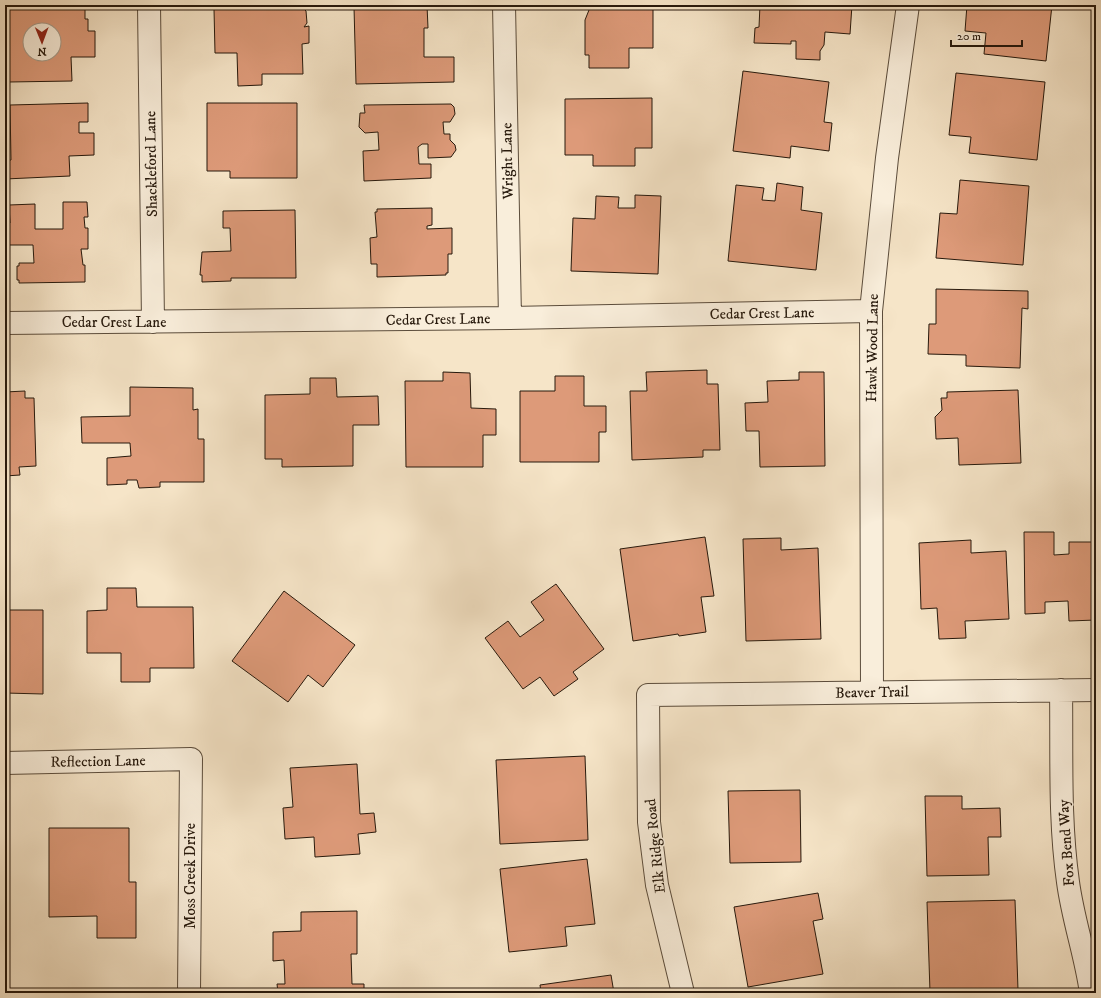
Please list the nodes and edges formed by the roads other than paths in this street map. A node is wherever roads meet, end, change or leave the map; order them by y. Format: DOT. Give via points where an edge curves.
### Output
graph roads {
  1 [pos="149,5"];
  2 [pos="504,5"];
  3 [pos="908,5"];
  4 [pos="870,312"];
  5 [pos="510,318"];
  6 [pos="153,322"];
  7 [pos="5,323"];
  8 [pos="1061,690"];
  9 [pos="1096,690"];
  10 [pos="872,692"];
  11 [pos="648,695"];
  12 [pos="190,759"];
  13 [pos="5,764"];
  14 [pos="189,993"];
  15 [pos="683,993"];
  16 [pos="1091,993"];
  1 -- 6 [label="street, Shackleford Lane"];
  2 -- 5 [label="street, Wright Lane"];
  3 -- 4 [label="street, Hawk Wood Lane"];
  4 -- 5 [label="street, Cedar Crest Lane"];
  4 -- 10 [label="street, Hawk Wood Lane"];
  5 -- 6 [label="street, Cedar Crest Lane"];
  6 -- 7 [label="street, Cedar Crest Lane"];
  8 -- 9 [label="street, Beaver Trail"];
  8 -- 10 [label="street, Beaver Trail"];
  8 -- 16 [label="street, Fox Bend Way" via="1063,830 1068,883 1088,968"];
  10 -- 11 [label="street, Beaver Trail"];
  11 -- 15 [label="street, Elk Ridge Road" via="649,822 657,885"];
  12 -- 13 [label="street, Reflection Lane"];
  12 -- 14 [label="street, Moss Creek Drive"];
}
